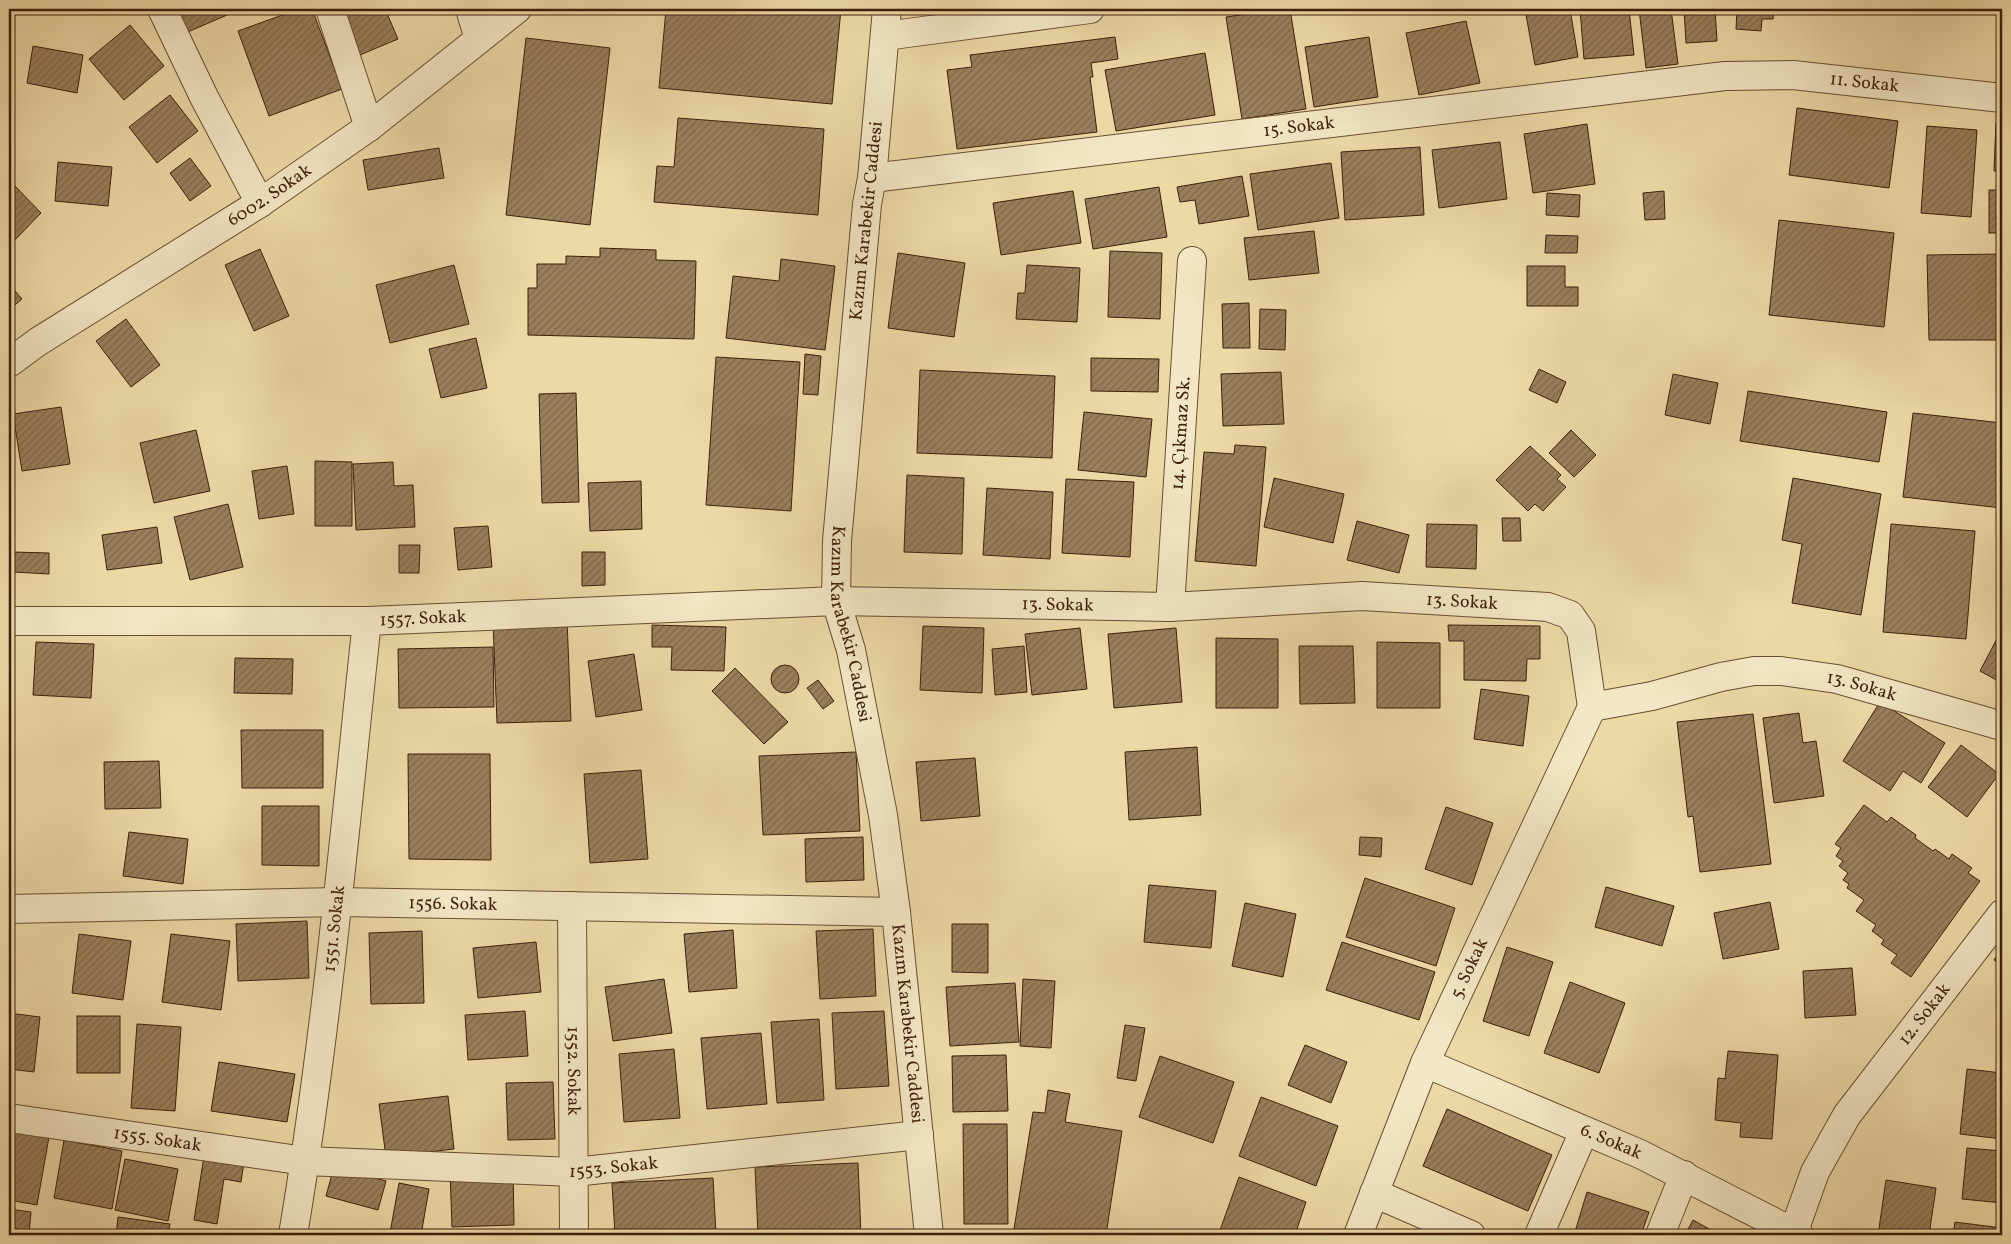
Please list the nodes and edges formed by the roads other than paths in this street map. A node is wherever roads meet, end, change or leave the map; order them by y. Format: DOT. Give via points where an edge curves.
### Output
graph roads {
  1 [pos="162,9"];
  2 [pos="330,9"];
  3 [pos="470,9"];
  4 [pos="517,9"];
  5 [pos="888,9"];
  6 [pos="1090,9"];
  7 [pos="885,36"];
  8 [pos="479,39"];
  9 [pos="1725,76"];
  10 [pos="2002,98"];
  11 [pos="369,128"];
  12 [pos="872,178"];
  13 [pos="260,203"];
  14 [pos="1192,260"];
  15 [pos="9,363"];
  16 [pos="836,601"];
  17 [pos="1170,607"];
  18 [pos="9,621"];
  19 [pos="367,621"];
  20 [pos="1592,706"];
  21 [pos="2002,726"];
  22 [pos="337,902"];
  23 [pos="572,906"];
  24 [pos="9,909"];
  25 [pos="896,912"];
  26 [pos="2002,914"];
  27 [pos="1425,1063"];
  28 [pos="1847,1115"];
  29 [pos="9,1118"];
  30 [pos="1584,1131"];
  31 [pos="919,1135"];
  32 [pos="305,1161"];
  33 [pos="574,1172"];
  34 [pos="1684,1175"];
  35 [pos="1374,1193"];
  36 [pos="1796,1233"];
  37 [pos="293,1235"];
  38 [pos="574,1235"];
  39 [pos="929,1235"];
  40 [pos="1358,1235"];
  41 [pos="1471,1235"];
  42 [pos="1539,1235"];
  43 [pos="1660,1235"];
  1 -- 13 [label="street"];
  2 -- 11 [label="street"];
  3 -- 8 [label="street"];
  4 -- 8 [label="street, 6002. Sokak"];
  5 -- 7 [label="street, Kazım Karabekir Caddesi"];
  6 -- 7 [label="street"];
  7 -- 12 [label="street, Kazım Karabekir Caddesi"];
  8 -- 11 [label="street, 6002. Sokak"];
  9 -- 10 [label="street, 11. Sokak" via="1793,75"];
  9 -- 12 [label="street, 15. Sokak"];
  11 -- 13 [label="street, 6002. Sokak"];
  12 -- 16 [label="street, Kazım Karabekir Caddesi" via="837,541"];
  13 -- 15 [label="street, 6002. Sokak" via="38,341"];
  14 -- 17 [label="street, 14. Çıkmaz Sk."];
  16 -- 17 [label="street, 13. Sokak"];
  16 -- 19 [label="street, 1557. Sokak"];
  16 -- 25 [label="street, Kazım Karabekir Caddesi" via="851,650 865,716"];
  17 -- 20 [label="street, 13. Sokak" via="1362,596 1548,607 1570,616 1581,631"];
  18 -- 19 [label="street, 1557. Sokak"];
  19 -- 22 [label="street, 1551. Sokak"];
  20 -- 21 [label="street, 13. Sokak" via="1652,696 1721,677 1754,671 1781,671 1837,678"];
  20 -- 27 [label="street, 5. Sokak"];
  22 -- 23 [label="street, 1556. Sokak"];
  22 -- 24 [label="street, 1556. Sokak"];
  22 -- 32 [label="street, 1551. Sokak"];
  23 -- 25 [label="street, 1556. Sokak"];
  23 -- 33 [label="street, 1552. Sokak"];
  25 -- 31 [label="street, Kazım Karabekir Caddesi"];
  26 -- 28 [label="street, 12. Sokak"];
  27 -- 30 [label="street, 6. Sokak"];
  27 -- 35 [label="street, 5. Sokak"];
  28 -- 36 [label="street, 6. Sokak" via="1815,1172"];
  29 -- 32 [label="street, 1555. Sokak"];
  30 -- 34 [label="street, 6. Sokak"];
  30 -- 42 [label="street"];
  31 -- 33 [label="street, 1553. Sokak"];
  31 -- 39 [label="street, Kazım Karabekir Caddesi"];
  32 -- 33 [label="street, 1553. Sokak"];
  32 -- 37 [label="street, 1551. Sokak"];
  33 -- 38 [label="street, 1552. Sokak"];
  34 -- 36 [label="street, 6. Sokak"];
  34 -- 43 [label="street"];
  35 -- 40 [label="street, 5. Sokak"];
  35 -- 41 [label="street"];
}
